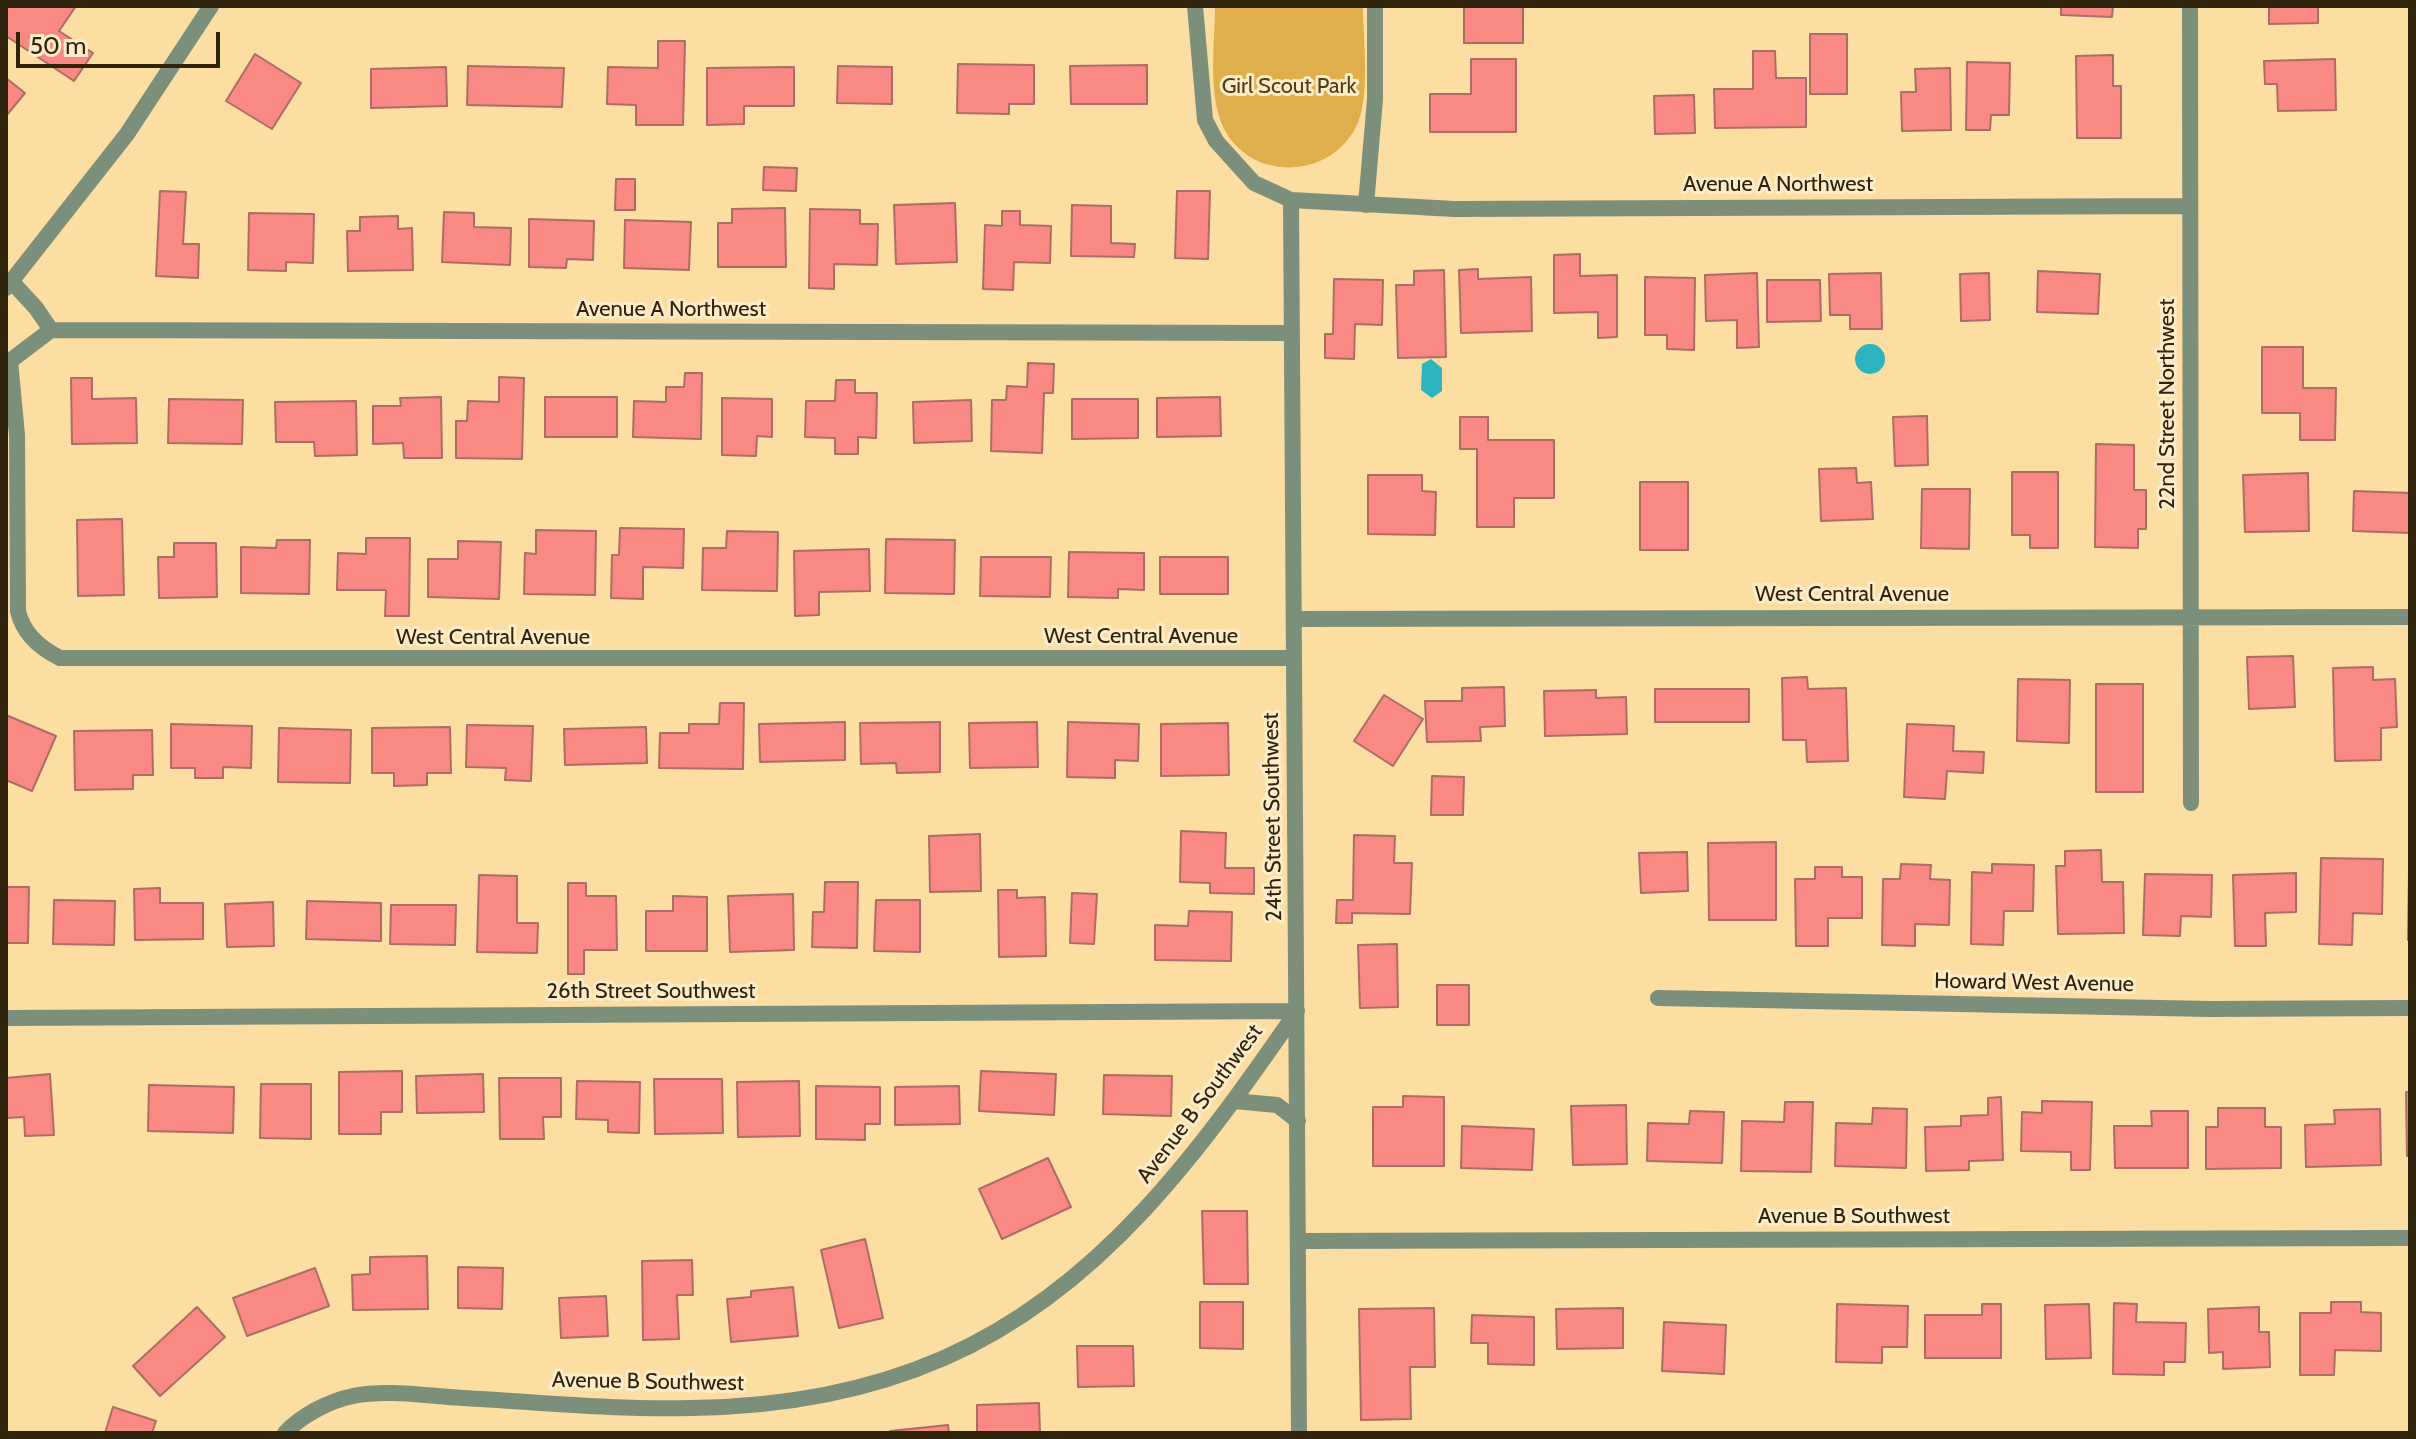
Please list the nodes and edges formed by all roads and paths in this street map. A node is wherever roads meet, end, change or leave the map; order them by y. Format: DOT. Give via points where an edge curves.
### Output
graph roads {
  1 [pos="211,6"];
  2 [pos="1195,6"];
  3 [pos="1375,6"];
  4 [pos="2190,6"];
  5 [pos="1291,200"];
  6 [pos="1366,205"];
  7 [pos="2190,206"];
  8 [pos="9,285"];
  9 [pos="51,330"];
  10 [pos="1292,333"];
  11 [pos="8,361"];
  12 [pos="2410,617"];
  13 [pos="2190,618"];
  14 [pos="1294,619"];
  15 [pos="1293,658"];
  16 [pos="2191,803"];
  17 [pos="1658,998"];
  18 [pos="2410,1008"];
  19 [pos="1297,1011"];
  20 [pos="6,1018"];
  21 [pos="1234,1101"];
  22 [pos="1298,1121"];
  23 [pos="2410,1238"];
  24 [pos="1299,1241"];
  25 [pos="285,1433"];
  26 [pos="1299,1433"];
  1 -- 8 [label="street" via="127,134"];
  2 -- 5 [label="street" via="1205,120 1216,141 1254,183"];
  3 -- 6 [label="street" via="1375,99"];
  4 -- 7 [label="street, 22nd Street Northwest"];
  5 -- 6 [label="street, Avenue A Northwest"];
  5 -- 10 [label="street, 24th Street Southwest"];
  6 -- 7 [label="street, Avenue A Northwest"];
  7 -- 13 [label="street, 22nd Street Northwest"];
  8 -- 9 [label="street" via="36,308"];
  9 -- 10 [label="street, Avenue A Northwest"];
  9 -- 11 [label="street, West Central Avenue"];
  10 -- 14 [label="street, 24th Street Southwest"];
  11 -- 15 [label="street, West Central Avenue" via="17,435 18,611 39,648 60,658"];
  12 -- 13 [label="street, West Central Avenue"];
  13 -- 14 [label="street, West Central Avenue"];
  13 -- 16 [label="street, 22nd Street Northwest"];
  14 -- 15 [label="street, 24th Street Southwest"];
  15 -- 19 [label="street, 24th Street Southwest"];
  17 -- 18 [label="street, Howard West Avenue"];
  19 -- 20 [label="street, 26th Street Southwest"];
  19 -- 21 [label="street, Avenue B Southwest"];
  19 -- 22 [label="street, 24th Street Southwest"];
  21 -- 22 [label="street" via="1277,1105"];
  21 -- 25 [label="street, Avenue B Southwest" via="1139,1218 1069,1282 946,1357 882,1381 798,1400 691,1408 354,1396 326,1406"];
  22 -- 24 [label="street, 24th Street Southwest"];
  23 -- 24 [label="street, Avenue B Southwest"];
  24 -- 26 [label="street, 24th Street Southwest"];
}
